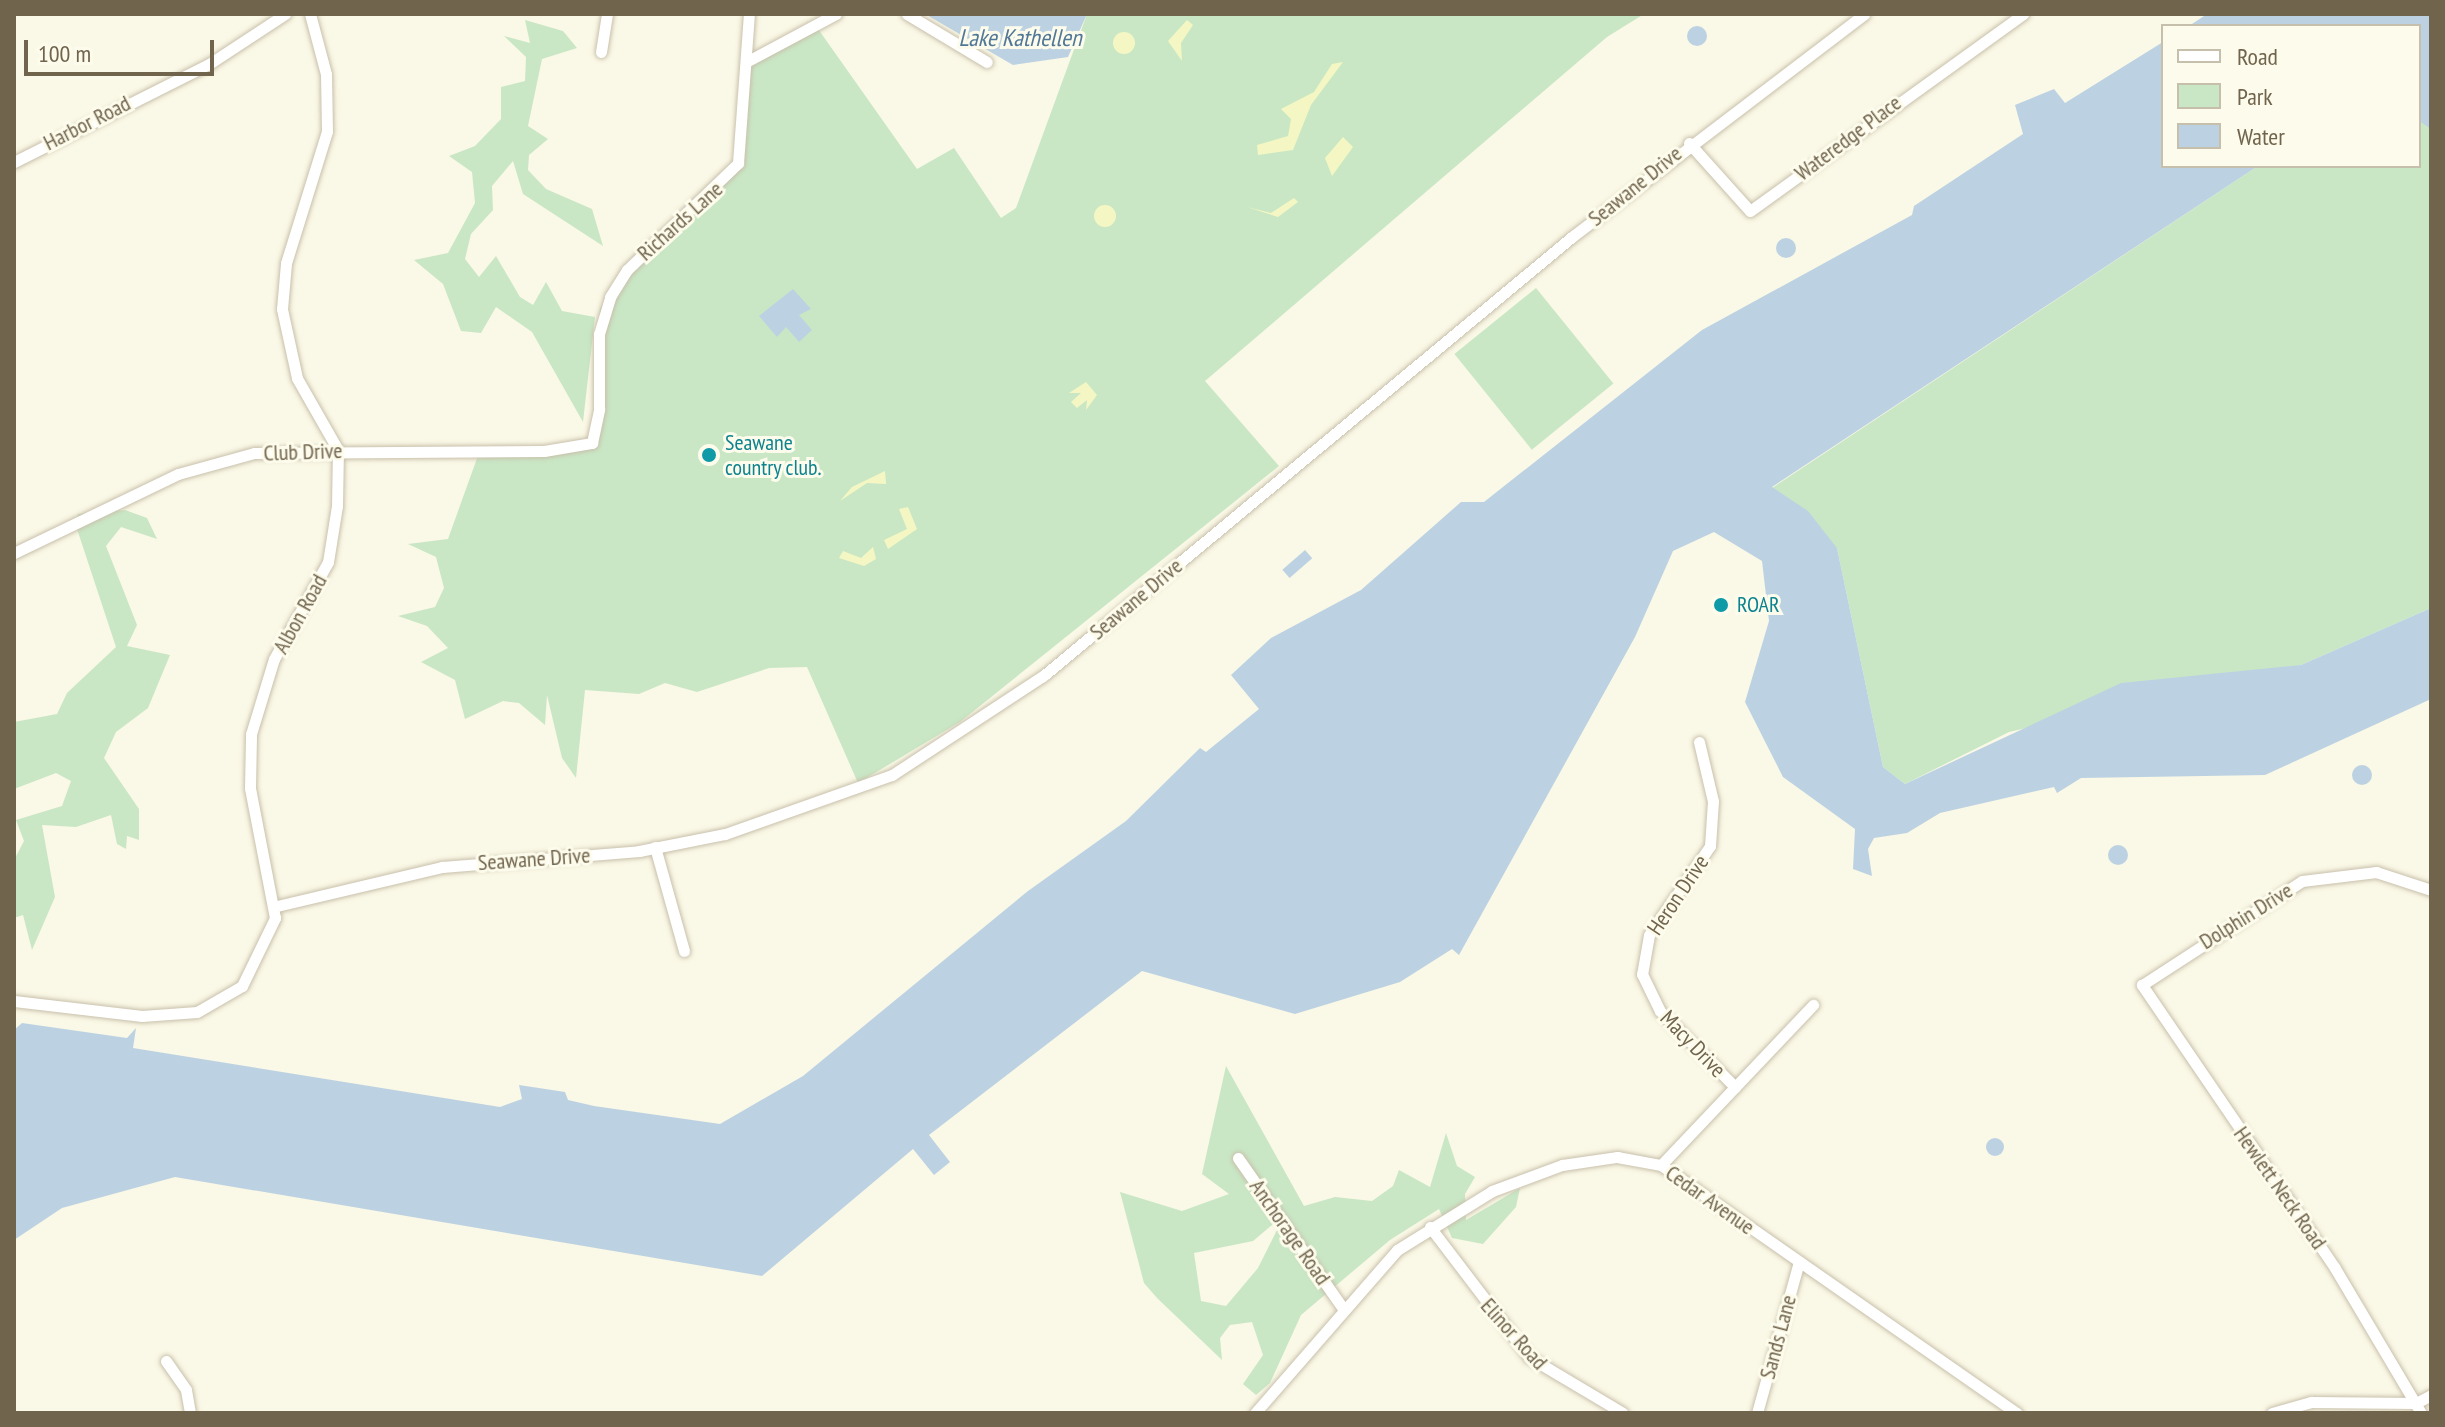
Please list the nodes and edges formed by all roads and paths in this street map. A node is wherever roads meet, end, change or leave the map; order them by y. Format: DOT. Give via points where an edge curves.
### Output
graph roads {
  1 [pos="285,14"];
  2 [pos="310,14"];
  3 [pos="607,14"];
  4 [pos="749,14"];
  5 [pos="836,14"];
  6 [pos="907,14"];
  7 [pos="1864,14"];
  8 [pos="2023,14"];
  9 [pos="820,18"];
  10 [pos="601,52"];
  11 [pos="746,62"];
  12 [pos="987,62"];
  13 [pos="1689,143"];
  14 [pos="14,162"];
  15 [pos="598,423"];
  16 [pos="338,450"];
  17 [pos="14,553"];
  18 [pos="1699,742"];
  19 [pos="655,847"];
  20 [pos="2431,890"];
  21 [pos="277,906"];
  22 [pos="684,951"];
  23 [pos="1643,955"];
  24 [pos="2160,973"];
  25 [pos="14,1001"];
  26 [pos="1813,1005"];
  27 [pos="1735,1087"];
  28 [pos="1238,1158"];
  29 [pos="1661,1165"];
  30 [pos="1430,1227"];
  31 [pos="1799,1262"];
  32 [pos="1342,1307"];
  33 [pos="166,1361"];
  34 [pos="2431,1395"];
  35 [pos="2419,1408"];
  36 [pos="190,1413"];
  37 [pos="1255,1413"];
  38 [pos="1623,1413"];
  39 [pos="1757,1413"];
  40 [pos="2017,1413"];
  41 [pos="2272,1413"];
  1 -- 14 [label="street, Harbor Road" via="209,64"];
  2 -- 16 [label="street" via="326,74 327,131 286,263 282,309 297,378"];
  3 -- 10 [label="street"];
  4 -- 11 [label="street, Richards Lane"];
  5 -- 9 [label="street"];
  6 -- 12 [label="street"];
  7 -- 13 [label="street, Seawane Drive"];
  8 -- 13 [label="street, Wateredge Place" via="1750,211"];
  9 -- 11 [label="street"];
  11 -- 15 [label="street, Richards Lane" via="738,163 627,270 605,307"];
  13 -- 19 [label="street, Seawane Drive" via="969,731 825,803"];
  15 -- 16 [label="street, Club Drive" via="592,443 564,450"];
  16 -- 17 [label="street, Club Drive" via="204,464"];
  16 -- 21 [label="street, Albon Road" via="328,562 274,659 251,734 250,788"];
  18 -- 23 [label="street, Heron Drive" via="1713,801 1710,846"];
  19 -- 21 [label="street, Seawane Drive" via="442,867"];
  19 -- 22 [label="street"];
  20 -- 24 [label="street, Dolphin Drive" via="2376,872 2320,875 2262,903"];
  21 -- 25 [label="street" via="249,976 225,1000 197,1012 142,1016"];
  23 -- 27 [label="street, Macy Drive" via="1647,990 1660,1011"];
  24 -- 35 [label="street, Hewlett Neck Road" via="2142,985 2343,1281"];
  26 -- 27 [label="street, Macy Drive"];
  27 -- 29 [label="street, Macy Drive"];
  28 -- 32 [label="street, Anchorage Road"];
  29 -- 30 [label="street, Cedar Avenue" via="1617,1157 1562,1165 1492,1191"];
  29 -- 31 [label="street, Cedar Avenue"];
  30 -- 32 [label="street, Cedar Avenue" via="1369,1274"];
  30 -- 38 [label="street, Elinor Road" via="1529,1357"];
  31 -- 39 [label="street, Sands Lane"];
  31 -- 40 [label="street, Cedar Avenue"];
  32 -- 37 [label="street, Cedar Avenue"];
  33 -- 36 [label="street" via="186,1390"];
  34 -- 35 [label="street"];
  35 -- 41 [label="street" via="2311,1402"];
}
